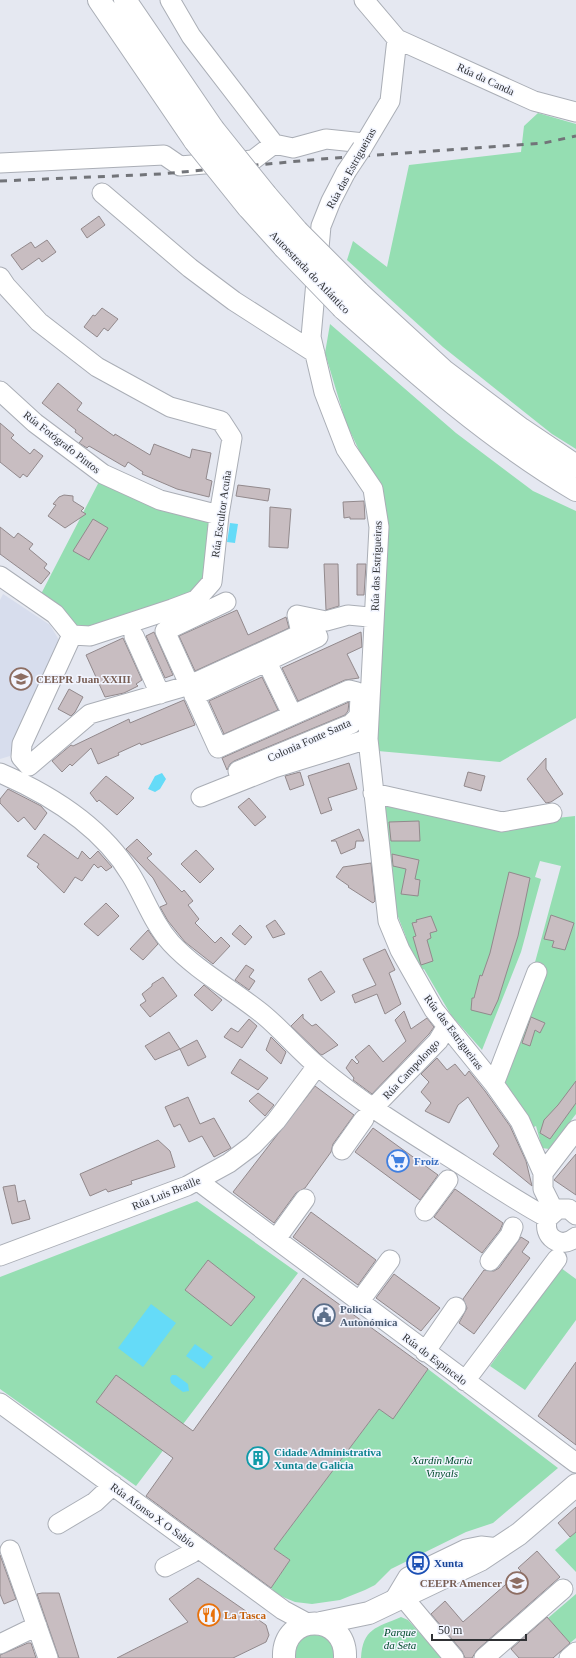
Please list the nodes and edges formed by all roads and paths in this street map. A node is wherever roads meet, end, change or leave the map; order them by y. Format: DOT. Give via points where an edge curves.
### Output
graph roads {
  1 [pos="99,0"];
  2 [pos="125,0"];
  3 [pos="170,0"];
  4 [pos="364,0"];
  5 [pos="398,39"];
  6 [pos="576,112"];
  7 [pos="274,144"];
  8 [pos="363,145"];
  9 [pos="0,162"];
  10 [pos="102,192"];
  11 [pos="257,201"];
  12 [pos="291,239"];
  13 [pos="0,277"];
  14 [pos="315,353"];
  15 [pos="0,391"];
  16 [pos="576,466"];
  17 [pos="576,490"];
  18 [pos="219,515"];
  19 [pos="0,576"];
  20 [pos="226,602"];
  21 [pos="374,619"];
  22 [pos="72,635"];
  23 [pos="134,636"];
  24 [pos="264,657"];
  25 [pos="192,690"];
  26 [pos="160,694"];
  27 [pos="292,714"];
  28 [pos="368,740"];
  29 [pos="29,766"];
  30 [pos="238,771"];
  31 [pos="2,774"];
  32 [pos="26,786"];
  33 [pos="373,793"];
  34 [pos="201,797"];
  35 [pos="552,813"];
  36 [pos="537,972"];
  37 [pos="447,1026"];
  38 [pos="318,1066"];
  39 [pos="494,1084"];
  40 [pos="368,1114"];
  41 [pos="576,1130"];
  42 [pos="342,1150"];
  43 [pos="543,1174"];
  44 [pos="448,1180"];
  45 [pos="198,1181"];
  46 [pos="305,1199"];
  47 [pos="425,1211"];
  48 [pos="551,1214"];
  49 [pos="576,1214"];
  50 [pos="513,1227"];
  51 [pos="276,1239"];
  52 [pos="574,1241"];
  53 [pos="0,1256"];
  54 [pos="557,1259"];
  55 [pos="390,1260"];
  56 [pos="490,1261"];
  57 [pos="360,1302"];
  58 [pos="456,1307"];
  59 [pos="425,1352"];
  60 [pos="465,1381"];
  61 [pos="0,1403"];
  62 [pos="0,1412"];
  63 [pos="576,1463"];
  64 [pos="576,1485"];
  65 [pos="110,1488"];
  66 [pos="58,1524"];
  67 [pos="10,1550"];
  68 [pos="192,1553"];
  69 [pos="165,1567"];
  70 [pos="563,1589"];
  71 [pos="398,1600"];
  72 [pos="369,1613"];
  73 [pos="315,1624"];
  74 [pos="37,1626"];
  75 [pos="0,1644"];
  76 [pos="282,1651"];
  77 [pos="576,1652"];
  78 [pos="346,1654"];
  79 [pos="48,1658"];
  80 [pos="454,1658"];
  81 [pos="484,1658"];
  82 [pos="569,1658"];
  1 -- 11 [label="highway, Autoestrada do Atlántico, bridge" via="195,141"];
  2 -- 11 [label="highway, Autoestrada do Atlántico, bridge" via="213,129"];
  3 -- 7 [label="street" via="191,36"];
  4 -- 5 [label="street"];
  5 -- 6 [label="street, Rúa da Canda" via="534,101"];
  5 -- 8 [label="street, Rúa das Estrigueiras" via="390,101"];
  7 -- 8 [label="street" via="293,148 326,139"];
  7 -- 9 [label="street" via="253,160 180,166 164,155"];
  8 -- 14 [label="street, Rúa das Estrigueiras, bridge" via="346,172 321,226 311,337"];
  10 -- 14 [label="street" via="190,268 239,305"];
  11 -- 12 [label="highway, Autoestrada do Atlántico"];
  12 -- 16 [label="highway, Autoestrada do Atlántico, bridge" via="358,292 444,372"];
  12 -- 17 [label="highway, Autoestrada do Atlántico, bridge" via="343,308 431,387 509,446"];
  13 -- 18 [label="street, Rúa Escultor Acuña" via="39,322 97,366 170,407 221,421 232,438"];
  14 -- 21 [label="street, Rúa das Estrigueiras" via="324,392 346,449 373,489 379,527"];
  15 -- 18 [label="street, Rúa Fotógrafo Pintos" via="35,423 103,474 160,500"];
  18 -- 22 [label="street, Rúa Escultor Acuña" via="212,582 196,600 90,636"];
  19 -- 22 [label="street" via="55,614"];
  20 -- 25 [label="street, Colonia Fonte Santa" via="165,631"];
  21 -- 24 [label="street" via="369,616 348,615 326,621 297,615 301,633 314,628 318,637"];
  21 -- 28 [label="street, Rúa das Estrigueiras"];
  22 -- 29 [label="street" via="22,744 21,757"];
  23 -- 26 [label="street"];
  24 -- 25 [label="street"];
  24 -- 27 [label="street"];
  25 -- 26 [label="street"];
  25 -- 27 [label="street, Colonia Fonte Santa" via="218,748"];
  26 -- 29 [label="street" via="90,714"];
  27 -- 30 [label="street, Colonia Fonte Santa" via="349,690 357,692 360,697 359,716 351,724"];
  28 -- 33 [label="street, Rúa das Estrigueiras"];
  28 -- 34 [label="street" via="274,768"];
  29 -- 31 [label="street" via="15,763"];
  29 -- 32 [label="street" via="31,781"];
  31 -- 32 [label="street"];
  32 -- 38 [label="street" via="51,799 98,834 128,871 158,925 172,944 195,965 266,1017"];
  33 -- 35 [label="street" via="502,822"];
  33 -- 37 [label="street, Rúa das Estrigueiras" via="388,921 413,975"];
  36 -- 39 [label="street, Rúa das Estrigueiras"];
  37 -- 39 [label="street, Rúa das Estrigueiras"];
  37 -- 40 [label="street, Rúa Campolongo" via="438,1041"];
  38 -- 40 [label="street"];
  38 -- 45 [label="street, Rúa Luis Braille" via="276,1121 253,1145"];
  39 -- 43 [label="street, Rúa das Estrigueiras" via="520,1121"];
  40 -- 42 [label="street, Rúa Campolongo"];
  40 -- 48 [label="street" via="519,1202"];
  41 -- 43 [label="street"];
  43 -- 48 [label="street, Rúa das Estrigueiras" via="543,1190"];
  44 -- 47 [label="street"];
  45 -- 51 [label="street, Rúa do Espincelo"];
  45 -- 53 [label="street, Rúa Luis Braille"];
  46 -- 51 [label="street"];
  48 -- 49 [label="street" via="564,1208"];
  48 -- 52 [label="street" via="546,1228 550,1238 560,1243"];
  50 -- 56 [label="street"];
  51 -- 57 [label="street, Rúa do Espincelo"];
  54 -- 60 [label="street"];
  55 -- 57 [label="street"];
  57 -- 59 [label="street, Rúa do Espincelo"];
  58 -- 59 [label="street"];
  59 -- 60 [label="street, Rúa do Espincelo"];
  60 -- 63 [label="street, Rúa do Espincelo"];
  61 -- 65 [label="street, Rúa Afonso X O Sabio"];
  62 -- 65 [label="street, Rúa Afonso X O Sabio"];
  64 -- 71 [label="highway" via="499,1548 460,1571"];
  65 -- 66 [label="street" via="95,1502"];
  65 -- 68 [label="street, Rúa Afonso X O Sabio"];
  65 -- 73 [label="street, Rúa Afonso X O Sabio" via="283,1610"];
  67 -- 74 [label="street"];
  68 -- 69 [label="street"];
  68 -- 76 [label="street, Rúa Afonso X O Sabio" via="278,1618"];
  70 -- 81 [label="street"];
  71 -- 72 [label="highway"];
  71 -- 80 [label="street"];
  72 -- 73 [label="highway"];
  72 -- 78 [label="highway" via="355,1629"];
  73 -- 76 [label="highway" via="298,1628"];
  73 -- 78 [label="highway" via="330,1627 337,1633"];
  74 -- 75 [label="street"];
  74 -- 79 [label="street"];
  77 -- 82 [label="street"];
}
